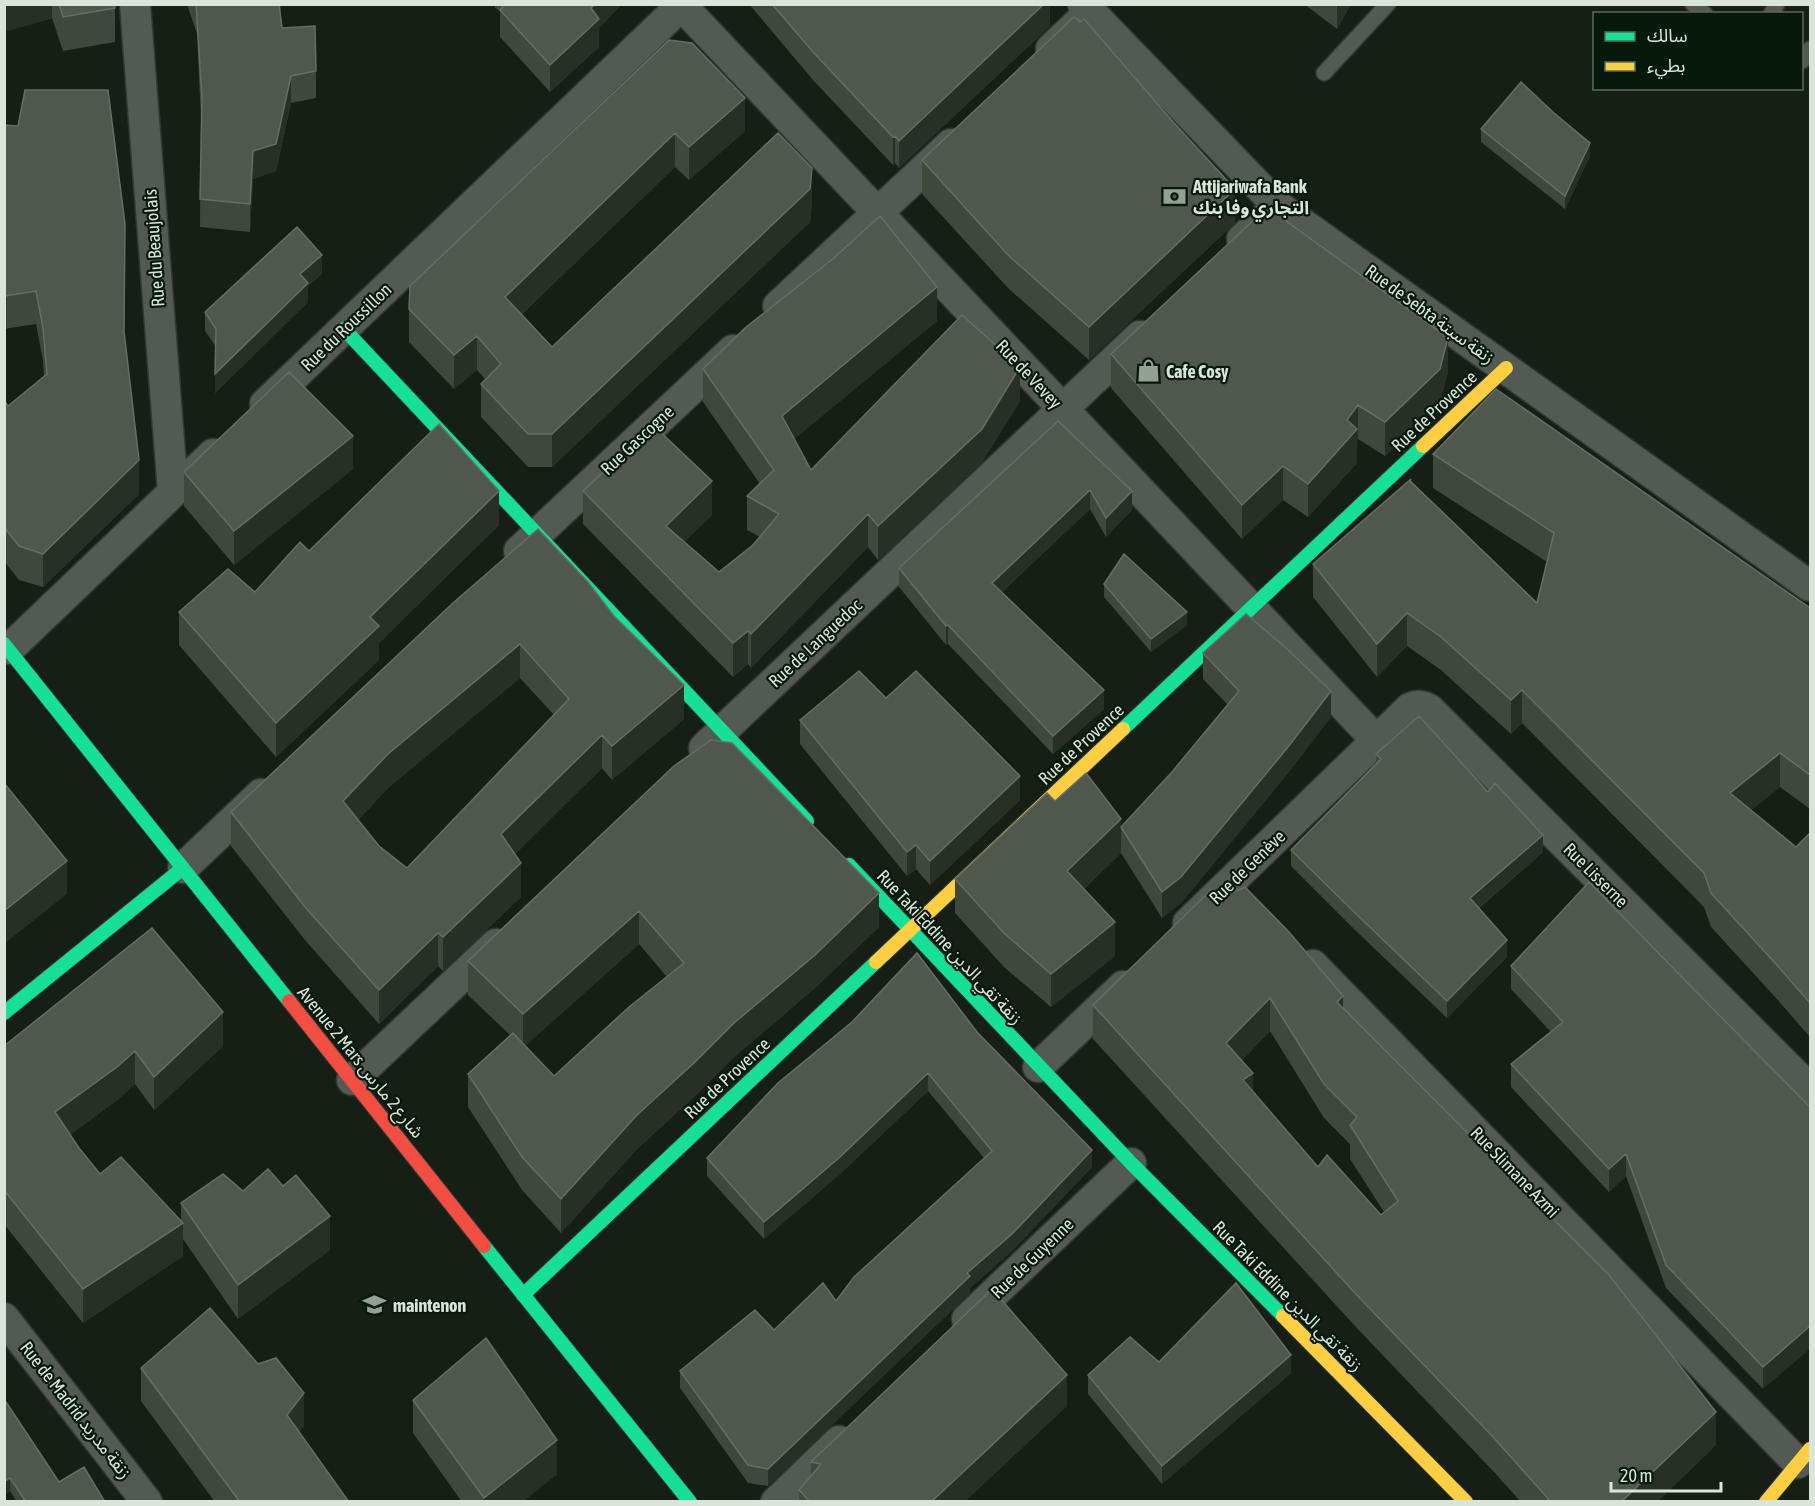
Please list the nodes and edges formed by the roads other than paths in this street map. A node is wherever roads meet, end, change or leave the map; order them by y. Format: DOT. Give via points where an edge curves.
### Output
graph roads {
  1 [pos="135,4"];
  2 [pos="1388,4"];
  3 [pos="683,5"];
  4 [pos="1087,8"];
  5 [pos="1031,68"];
  6 [pos="1324,73"];
  7 [pos="971,124"];
  8 [pos="1278,206"];
  9 [pos="877,213"];
  10 [pos="1226,255"];
  11 [pos="1157,320"];
  12 [pos="344,329"];
  13 [pos="1506,368"];
  14 [pos="1063,409"];
  15 [pos="173,492"];
  16 [pos="537,534"];
  17 [pos="502,567"];
  18 [pos="1810,586"];
  19 [pos="1251,609"];
  20 [pos="7,646"];
  21 [pos="722,731"];
  22 [pos="1377,741"];
  23 [pos="688,763"];
  24 [pos="278,778"];
  25 [pos="820,835"];
  26 [pos="836,852"];
  27 [pos="183,868"];
  28 [pos="518,923"];
  29 [pos="910,930"];
  30 [pos="1173,938"];
  31 [pos="1298,950"];
  32 [pos="1139,970"];
  33 [pos="4,1013"];
  34 [pos="1038,1067"];
  35 [pos="352,1080"];
  36 [pos="1810,1089"];
  37 [pos="1131,1163"];
  38 [pos="523,1295"];
  39 [pos="4,1318"];
  40 [pos="948,1338"];
  41 [pos="862,1420"];
  42 [pos="1804,1456"];
  43 [pos="147,1502"];
  44 [pos="690,1502"];
  45 [pos="776,1502"];
  46 [pos="1466,1502"];
  47 [pos="1766,1502"];
  1 -- 15 [label="street, Rue du Beaujolais"];
  2 -- 6 [label="lane"];
  3 -- 9 [label="street, Rue de Vevey"];
  3 -- 12 [label="street, Rue du Roussillon"];
  4 -- 5 [label="street"];
  4 -- 8 [label="street, Rue de Sebta زنقة سبتة"];
  7 -- 9 [label="street, Rue Gascogne"];
  8 -- 10 [label="street"];
  8 -- 13 [label="street, Rue de Sebta زنقة سبتة"];
  9 -- 14 [label="street, Rue de Vevey"];
  9 -- 16 [label="street, Rue Gascogne"];
  11 -- 14 [label="street, Rue de Languedoc"];
  12 -- 15 [label="street, Rue du Roussillon"];
  12 -- 16 [label="street"];
  13 -- 18 [label="street, Rue de Sebta زنقة سبتة"];
  13 -- 19 [label="street, Rue de Provence"];
  14 -- 19 [label="street, Rue de Vevey"];
  14 -- 21 [label="street, Rue de Languedoc"];
  15 -- 20 [label="street, Rue du Roussillon"];
  16 -- 17 [label="street, Rue Gascogne"];
  16 -- 21 [label="street"];
  19 -- 22 [label="street, Rue de Vevey"];
  19 -- 29 [label="street, Rue de Provence"];
  20 -- 27 [label="street, Avenue 2 Mars شارع 2 مارس"];
  21 -- 23 [label="street, Rue de Languedoc"];
  21 -- 25 [label="street"];
  22 -- 30 [label="street, Rue de Genève" via="1240,890"];
  22 -- 36 [label="street, Rue Lisserne" via="1410,708 1416,705 1429,710"];
  24 -- 27 [label="street"];
  26 -- 29 [label="street, Rue Taki Eddine زنقة تقي الدين"];
  27 -- 33 [label="street"];
  27 -- 35 [label="street, Avenue 2 Mars شارع 2 مارس"];
  28 -- 35 [label="street"];
  29 -- 34 [label="street, Rue Taki Eddine زنقة تقي الدين"];
  29 -- 38 [label="street, Rue de Provence"];
  31 -- 42 [label="street, Rue Slimane Azmi"];
  32 -- 34 [label="street"];
  34 -- 37 [label="street, Rue Taki Eddine زنقة تقي الدين"];
  35 -- 38 [label="street, Avenue 2 Mars شارع 2 مارس"];
  37 -- 40 [label="street, Rue de Guyenne"];
  37 -- 46 [label="street, Rue Taki Eddine زنقة تقي الدين"];
  38 -- 44 [label="street, Avenue 2 Mars شارع 2 مارس"];
  39 -- 43 [label="street, Rue de Madrid زنقة مدريد"];
  41 -- 45 [label="street"];
  42 -- 47 [label="street"];
}
